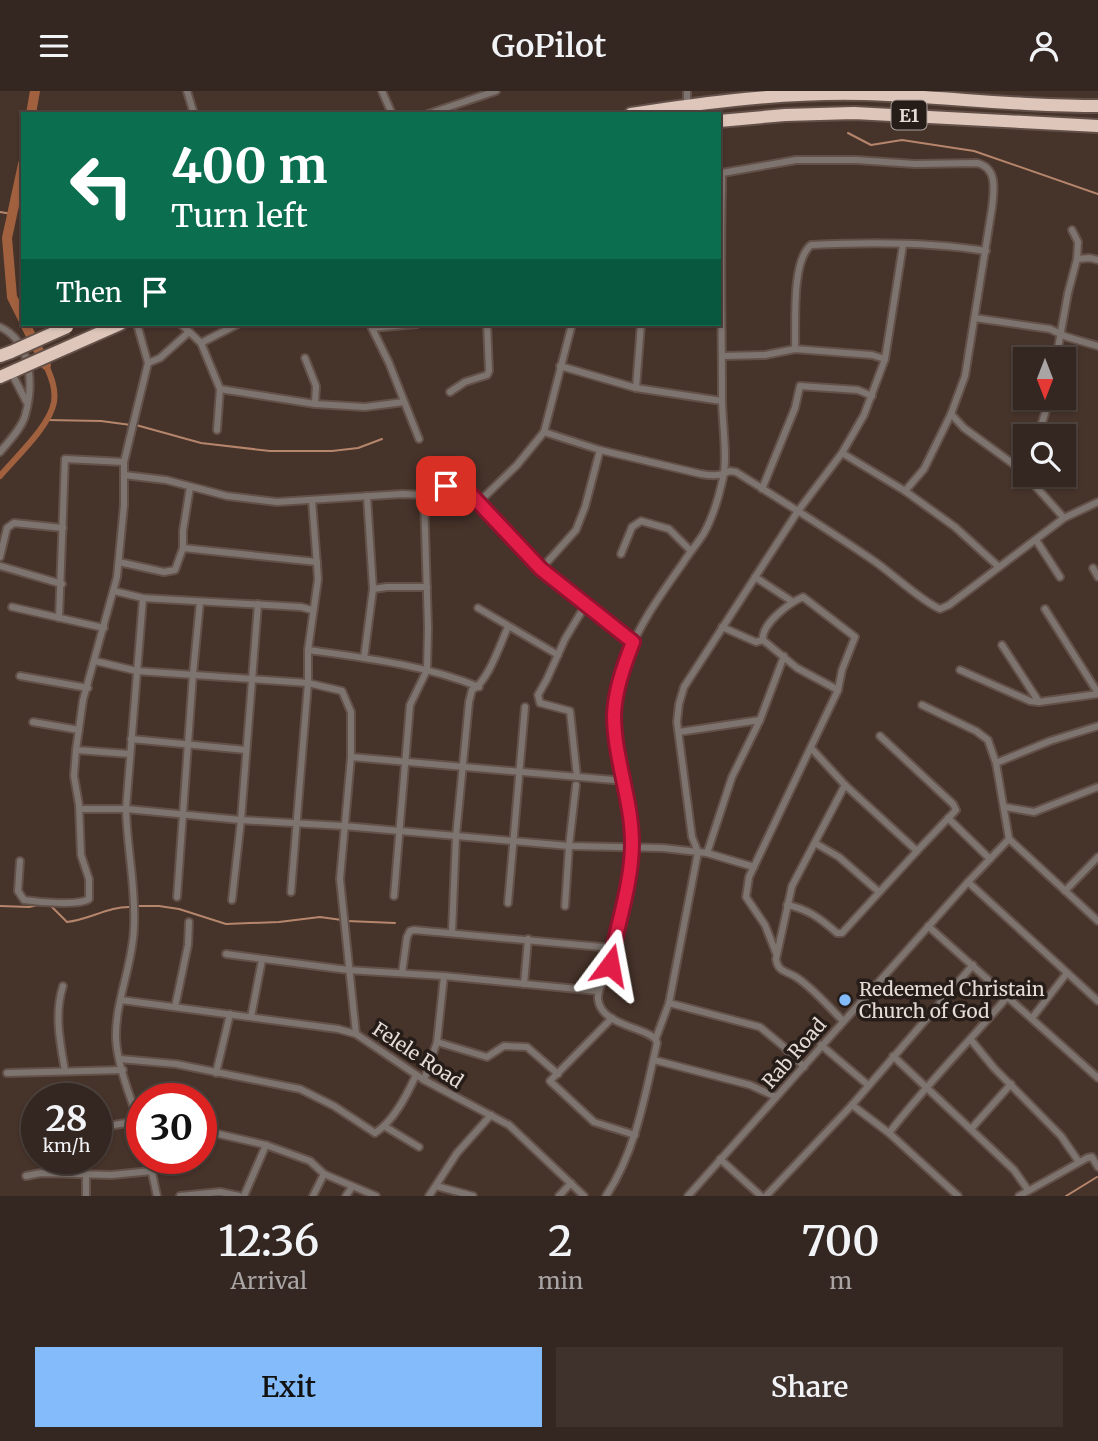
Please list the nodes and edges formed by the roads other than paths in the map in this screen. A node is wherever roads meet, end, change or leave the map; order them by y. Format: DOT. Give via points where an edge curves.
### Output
graph roads {
  1 [pos="187,91"];
  2 [pos="382,91"];
  3 [pos="496,91"];
  4 [pos="687,91"];
  5 [pos="687,105"];
  6 [pos="1098,106"];
  7 [pos="193,112"];
  8 [pos="391,112"];
  9 [pos="434,112"];
  10 [pos="643,112"];
  11 [pos="721,121"];
  12 [pos="1098,126"];
  13 [pos="721,173"];
  14 [pos="1072,230"];
  15 [pos="721,234"];
  16 [pos="903,245"];
  17 [pos="986,251"];
  18 [pos="1077,259"];
  19 [pos="1098,260"];
  20 [pos="975,319"];
  21 [pos="69,326"];
  22 [pos="115,326"];
  23 [pos="138,326"];
  24 [pos="183,326"];
  25 [pos="234,326"];
  26 [pos="371,326"];
  27 [pos="487,326"];
  28 [pos="571,326"];
  29 [pos="641,326"];
  30 [pos="0,327"];
  31 [pos="188,332"];
  32 [pos="1061,334"];
  33 [pos="201,342"];
  34 [pos="1098,346"];
  35 [pos="1058,347"];
  36 [pos="794,349"];
  37 [pos="5,354"];
  38 [pos="723,356"];
  39 [pos="305,358"];
  40 [pos="885,359"];
  41 [pos="148,363"];
  42 [pos="560,366"];
  43 [pos="9,373"];
  44 [pos="636,388"];
  45 [pos="220,389"];
  46 [pos="450,392"];
  47 [pos="872,396"];
  48 [pos="722,401"];
  49 [pos="404,402"];
  50 [pos="315,404"];
  51 [pos="27,406"];
  52 [pos="951,414"];
  53 [pos="217,430"];
  54 [pos="544,432"];
  55 [pos="419,439"];
  56 [pos="600,450"];
  57 [pos="0,452"];
  58 [pos="842,453"];
  59 [pos="124,461"];
  60 [pos="1013,464"];
  61 [pos="124,475"];
  62 [pos="724,475"];
  63 [pos="190,487"];
  64 [pos="1036,487"];
  65 [pos="762,489"];
  66 [pos="905,491"];
  67 [pos="424,495"];
  68 [pos="367,496"];
  69 [pos="312,500"];
  70 [pos="1098,502"];
  71 [pos="478,503"];
  72 [pos="798,512"];
  73 [pos="1064,518"];
  74 [pos="62,529"];
  75 [pos="1036,540"];
  76 [pos="183,548"];
  77 [pos="691,551"];
  78 [pos="621,554"];
  79 [pos="0,557"];
  80 [pos="119,562"];
  81 [pos="317,562"];
  82 [pos="0,566"];
  83 [pos="999,567"];
  84 [pos="1093,568"];
  85 [pos="541,569"];
  86 [pos="755,577"];
  87 [pos="1060,577"];
  88 [pos="1098,577"];
  89 [pos="62,584"];
  90 [pos="427,587"];
  91 [pos="373,589"];
  92 [pos="114,591"];
  93 [pos="143,598"];
  94 [pos="200,602"];
  95 [pos="793,602"];
  96 [pos="583,603"];
  97 [pos="258,604"];
  98 [pos="12,607"];
  99 [pos="478,608"];
  100 [pos="1045,609"];
  101 [pos="312,610"];
  102 [pos="60,618"];
  103 [pos="508,627"];
  104 [pos="722,627"];
  105 [pos="104,628"];
  106 [pos="762,640"];
  107 [pos="633,642"];
  108 [pos="1002,646"];
  109 [pos="308,650"];
  110 [pos="558,655"];
  111 [pos="784,656"];
  112 [pos="363,658"];
  113 [pos="95,661"];
  114 [pos="428,670"];
  115 [pos="960,670"];
  116 [pos="138,671"];
  117 [pos="193,674"];
  118 [pos="20,677"];
  119 [pos="251,678"];
  120 [pos="308,683"];
  121 [pos="480,687"];
  122 [pos="88,688"];
  123 [pos="838,690"];
  124 [pos="1098,694"];
  125 [pos="1039,702"];
  126 [pos="922,705"];
  127 [pos="525,708"];
  128 [pos="760,720"];
  129 [pos="33,722"];
  130 [pos="1098,726"];
  131 [pos="79,730"];
  132 [pos="679,731"];
  133 [pos="880,736"];
  134 [pos="131,739"];
  135 [pos="189,744"];
  136 [pos="811,748"];
  137 [pos="76,750"];
  138 [pos="246,750"];
  139 [pos="130,754"];
  140 [pos="351,757"];
  141 [pos="406,763"];
  142 [pos="996,763"];
  143 [pos="463,765"];
  144 [pos="519,770"];
  145 [pos="576,781"];
  146 [pos="625,781"];
  147 [pos="845,785"];
  148 [pos="1098,787"];
  149 [pos="1005,807"];
  150 [pos="80,809"];
  151 [pos="127,810"];
  152 [pos="184,815"];
  153 [pos="948,818"];
  154 [pos="241,820"];
  155 [pos="297,823"];
  156 [pos="344,826"];
  157 [pos="398,830"];
  158 [pos="456,836"];
  159 [pos="1009,839"];
  160 [pos="513,841"];
  161 [pos="814,843"];
  162 [pos="569,846"];
  163 [pos="632,846"];
  164 [pos="916,851"];
  165 [pos="698,852"];
  166 [pos="707,853"];
  167 [pos="1098,857"];
  168 [pos="990,859"];
  169 [pos="20,861"];
  170 [pos="754,867"];
  171 [pos="968,882"];
  172 [pos="1065,891"];
  173 [pos="291,892"];
  174 [pos="879,892"];
  175 [pos="394,896"];
  176 [pos="177,897"];
  177 [pos="232,900"];
  178 [pos="508,903"];
  179 [pos="787,905"];
  180 [pos="565,906"];
  181 [pos="1098,921"];
  182 [pos="189,922"];
  183 [pos="928,926"];
  184 [pos="452,932"];
  185 [pos="528,939"];
  186 [pos="613,948"];
  187 [pos="776,953"];
  188 [pos="226,954"];
  189 [pos="262,960"];
  190 [pos="973,965"];
  191 [pos="348,970"];
  192 [pos="402,973"];
  193 [pos="1067,973"];
  194 [pos="444,976"];
  195 [pos="524,984"];
  196 [pos="63,986"];
  197 [pos="598,991"];
  198 [pos="1008,996"];
  199 [pos="121,1000"];
  200 [pos="1098,1001"];
  201 [pos="669,1003"];
  202 [pos="175,1007"];
  203 [pos="230,1014"];
  204 [pos="251,1017"];
  205 [pos="612,1019"];
  206 [pos="1032,1019"];
  207 [pos="843,1021"];
  208 [pos="356,1034"];
  209 [pos="656,1038"];
  210 [pos="971,1040"];
  211 [pos="437,1042"];
  212 [pos="821,1045"];
  213 [pos="892,1056"];
  214 [pos="120,1059"];
  215 [pos="654,1060"];
  216 [pos="804,1067"];
  217 [pos="123,1070"];
  218 [pos="65,1071"];
  219 [pos="7,1073"];
  220 [pos="216,1073"];
  221 [pos="558,1074"];
  222 [pos="416,1075"];
  223 [pos="1098,1078"];
  224 [pos="424,1080"];
  225 [pos="127,1083"];
  226 [pos="868,1084"];
  227 [pos="1011,1084"];
  228 [pos="925,1087"];
  229 [pos="776,1097"];
  230 [pos="852,1105"];
  231 [pos="491,1115"];
  232 [pos="384,1126"];
  233 [pos="971,1129"];
  234 [pos="889,1133"];
  235 [pos="217,1134"];
  236 [pos="635,1135"];
  237 [pos="266,1145"];
  238 [pos="419,1147"];
  239 [pos="720,1159"];
  240 [pos="1079,1162"];
  241 [pos="1098,1167"];
  242 [pos="126,1173"];
  243 [pos="153,1174"];
  244 [pos="324,1174"];
  245 [pos="86,1175"];
  246 [pos="26,1176"];
  247 [pos="571,1184"];
  248 [pos="436,1186"];
  249 [pos="352,1187"];
  250 [pos="1028,1190"];
  251 [pos="86,1196"];
  252 [pos="157,1196"];
  253 [pos="180,1196"];
  254 [pos="239,1196"];
  255 [pos="244,1196"];
  256 [pos="313,1196"];
  257 [pos="346,1196"];
  258 [pos="376,1196"];
  259 [pos="429,1196"];
  260 [pos="473,1196"];
  261 [pos="559,1196"];
  262 [pos="584,1196"];
  263 [pos="606,1196"];
  264 [pos="688,1196"];
  265 [pos="761,1196"];
  266 [pos="766,1196"];
  267 [pos="958,1196"];
  268 [pos="1019,1196"];
  1 -- 7 [label="street"];
  2 -- 8 [label="street"];
  3 -- 9 [label="street"];
  4 -- 5 [label="street"];
  5 -- 6 [label="highway, E1" via="864,94"];
  5 -- 10 [label="highway, E1"];
  11 -- 12 [label="highway, E1" via="854,113"];
  13 -- 17 [label="street" via="796,160 986,165 994,179"];
  14 -- 18 [label="street" via="1078,242"];
  15 -- 38 [label="street"];
  16 -- 17 [label="street"];
  16 -- 36 [label="street" via="807,248 798,268"];
  16 -- 40 [label="street"];
  17 -- 20 [label="street"];
  18 -- 19 [label="street"];
  18 -- 32 [label="street"];
  20 -- 32 [label="street"];
  20 -- 52 [label="street" via="965,376"];
  21 -- 37 [label="highway, bridge"];
  22 -- 43 [label="highway, bridge"];
  23 -- 41 [label="street"];
  24 -- 31 [label="street"];
  25 -- 33 [label="street"];
  26 -- 49 [label="street"];
  27 -- 46 [label="street" via="487,375"];
  28 -- 42 [label="street"];
  29 -- 44 [label="street"];
  30 -- 51 [label="street" via="17,340 25,356 30,376"];
  31 -- 33 [label="street"];
  31 -- 41 [label="street"];
  32 -- 34 [label="street"];
  32 -- 35 [label="street"];
  33 -- 45 [label="street"];
  36 -- 38 [label="street"];
  36 -- 40 [label="street"];
  38 -- 48 [label="street"];
  39 -- 50 [label="street" via="316,386"];
  40 -- 47 [label="street"];
  41 -- 59 [label="street"];
  42 -- 44 [label="street"];
  42 -- 54 [label="street"];
  43 -- 51 [label="street"];
  44 -- 48 [label="street"];
  45 -- 50 [label="street"];
  45 -- 53 [label="street"];
  47 -- 58 [label="street"];
  47 -- 65 [label="street" via="858,390 800,386 792,418"];
  48 -- 62 [label="street"];
  49 -- 50 [label="street" via="365,407"];
  49 -- 55 [label="street"];
  51 -- 57 [label="street" via="19,429"];
  52 -- 60 [label="street"];
  52 -- 66 [label="street" via="924,469"];
  54 -- 56 [label="street"];
  54 -- 71 [label="street"];
  56 -- 62 [label="street" via="701,474"];
  56 -- 85 [label="street" via="576,530"];
  58 -- 66 [label="street"];
  58 -- 72 [label="street"];
  59 -- 61 [label="street"];
  59 -- 74 [label="street" via="65,459"];
  61 -- 63 [label="street"];
  61 -- 80 [label="street"];
  62 -- 65 [label="street" via="736,473"];
  62 -- 77 [label="street" via="711,518"];
  63 -- 69 [label="street" via="277,502"];
  63 -- 76 [label="street"];
  64 -- 73 [label="street"];
  65 -- 72 [label="street"];
  66 -- 83 [label="street"];
  67 -- 68 [label="street"];
  67 -- 71 [label="street" via="459,483"];
  67 -- 90 [label="street"];
  68 -- 69 [label="street"];
  68 -- 91 [label="street"];
  69 -- 81 [label="street"];
  70 -- 73 [label="street"];
  71 -- 85 [label="street"];
  72 -- 83 [label="street" via="940,609"];
  72 -- 86 [label="street"];
  73 -- 75 [label="street"];
  74 -- 79 [label="street" via="14,523 7,528"];
  74 -- 89 [label="street"];
  75 -- 83 [label="street"];
  75 -- 87 [label="street"];
  76 -- 80 [label="street" via="172,573"];
  76 -- 81 [label="street"];
  77 -- 78 [label="street" via="669,529 641,521 632,527"];
  77 -- 107 [label="street"];
  80 -- 92 [label="street"];
  81 -- 101 [label="street"];
  82 -- 89 [label="street"];
  84 -- 88 [label="street"];
  85 -- 96 [label="street"];
  86 -- 95 [label="street"];
  86 -- 104 [label="street"];
  89 -- 102 [label="street"];
  90 -- 91 [label="street"];
  90 -- 114 [label="street"];
  91 -- 112 [label="street"];
  92 -- 93 [label="street"];
  92 -- 105 [label="street"];
  93 -- 94 [label="street"];
  93 -- 116 [label="street"];
  94 -- 97 [label="street"];
  94 -- 117 [label="street"];
  95 -- 106 [label="street" via="762,632"];
  95 -- 123 [label="street" via="808,599 855,637"];
  96 -- 107 [label="street"];
  96 -- 110 [label="street"];
  97 -- 101 [label="street"];
  97 -- 119 [label="street"];
  98 -- 102 [label="street"];
  99 -- 103 [label="street"];
  100 -- 124 [label="street"];
  101 -- 109 [label="street"];
  102 -- 105 [label="street"];
  103 -- 110 [label="street"];
  103 -- 121 [label="street"];
  104 -- 106 [label="street" via="756,642"];
  104 -- 132 [label="street" via="684,687"];
  105 -- 113 [label="street"];
  106 -- 111 [label="street"];
  107 -- 146 [label="street" via="614,715"];
  108 -- 125 [label="street"];
  109 -- 112 [label="street"];
  109 -- 120 [label="street"];
  110 -- 145 [label="street" via="538,695 544,705 570,711"];
  111 -- 123 [label="street"];
  111 -- 128 [label="street"];
  112 -- 114 [label="street"];
  113 -- 116 [label="street"];
  113 -- 122 [label="street"];
  114 -- 121 [label="street"];
  114 -- 141 [label="street" via="410,705"];
  115 -- 125 [label="street"];
  116 -- 117 [label="street"];
  116 -- 134 [label="street"];
  117 -- 119 [label="street"];
  117 -- 135 [label="street"];
  118 -- 122 [label="street"];
  119 -- 120 [label="street"];
  119 -- 138 [label="street"];
  120 -- 140 [label="street" via="342,691 346,697 351,712"];
  120 -- 155 [label="street"];
  121 -- 143 [label="street" via="472,690 469,702"];
  122 -- 131 [label="street"];
  123 -- 136 [label="street"];
  124 -- 125 [label="street"];
  126 -- 142 [label="street" via="984,736"];
  127 -- 144 [label="street"];
  128 -- 132 [label="street"];
  128 -- 166 [label="street" via="732,776"];
  129 -- 131 [label="street"];
  130 -- 142 [label="street"];
  131 -- 137 [label="street"];
  132 -- 165 [label="street" via="692,837"];
  133 -- 153 [label="street" via="953,804 956,810"];
  134 -- 135 [label="street"];
  134 -- 139 [label="street"];
  135 -- 138 [label="street"];
  135 -- 152 [label="street"];
  136 -- 147 [label="street"];
  136 -- 170 [label="street"];
  137 -- 139 [label="street"];
  137 -- 150 [label="street" via="74,776"];
  138 -- 154 [label="street"];
  139 -- 151 [label="street"];
  140 -- 141 [label="street"];
  140 -- 156 [label="street"];
  141 -- 143 [label="street"];
  141 -- 157 [label="street"];
  142 -- 149 [label="street"];
  143 -- 144 [label="street"];
  143 -- 158 [label="street"];
  144 -- 145 [label="street"];
  144 -- 160 [label="street"];
  145 -- 146 [label="street"];
  145 -- 162 [label="street"];
  146 -- 163 [label="street"];
  147 -- 161 [label="street"];
  147 -- 164 [label="street"];
  148 -- 149 [label="street" via="1034,812"];
  149 -- 159 [label="street"];
  150 -- 151 [label="street"];
  150 -- 169 [label="street" via="81,855 90,894 86,901 24,900 18,891"];
  151 -- 152 [label="street"];
  151 -- 199 [label="street" via="134,926"];
  152 -- 154 [label="street"];
  152 -- 176 [label="street"];
  153 -- 164 [label="street"];
  153 -- 168 [label="street"];
  154 -- 155 [label="street"];
  154 -- 177 [label="street"];
  155 -- 156 [label="street"];
  155 -- 173 [label="street"];
  156 -- 157 [label="street"];
  156 -- 191 [label="street" via="340,879"];
  157 -- 158 [label="street"];
  157 -- 175 [label="street"];
  158 -- 160 [label="street"];
  158 -- 184 [label="street"];
  159 -- 168 [label="street, Rab Road"];
  159 -- 172 [label="street"];
  160 -- 162 [label="street"];
  160 -- 178 [label="street"];
  161 -- 174 [label="street" via="839,857"];
  161 -- 179 [label="street"];
  162 -- 163 [label="street"];
  162 -- 180 [label="street"];
  163 -- 165 [label="street"];
  163 -- 186 [label="street"];
  164 -- 174 [label="street"];
  165 -- 166 [label="street"];
  165 -- 201 [label="street"];
  166 -- 170 [label="street"];
  167 -- 172 [label="street"];
  168 -- 171 [label="street, Rab Road"];
  170 -- 187 [label="street" via="746,897 765,925"];
  171 -- 183 [label="street, Rab Road"];
  171 -- 193 [label="street"];
  172 -- 181 [label="street"];
  174 -- 179 [label="street" via="842,933 816,915"];
  179 -- 187 [label="street"];
  182 -- 202 [label="street"];
  183 -- 190 [label="street"];
  183 -- 207 [label="street, Rab Road"];
  184 -- 185 [label="street"];
  184 -- 192 [label="street" via="410,930"];
  185 -- 186 [label="street"];
  185 -- 195 [label="street"];
  186 -- 197 [label="street"];
  187 -- 207 [label="street" via="777,966 800,979"];
  188 -- 189 [label="street"];
  189 -- 191 [label="street"];
  189 -- 204 [label="street"];
  190 -- 198 [label="street"];
  190 -- 213 [label="street"];
  191 -- 192 [label="street"];
  191 -- 208 [label="street"];
  192 -- 194 [label="street"];
  193 -- 200 [label="street"];
  193 -- 206 [label="street"];
  194 -- 195 [label="street"];
  194 -- 211 [label="street"];
  195 -- 197 [label="street"];
  196 -- 218 [label="street" via="57,1015"];
  197 -- 205 [label="street" via="599,1006"];
  198 -- 206 [label="street"];
  198 -- 210 [label="street"];
  199 -- 202 [label="street, Felele Road"];
  199 -- 214 [label="street" via="116,1040"];
  201 -- 209 [label="street"];
  201 -- 216 [label="street" via="760,1027"];
  202 -- 203 [label="street, Felele Road"];
  203 -- 204 [label="street, Felele Road"];
  203 -- 220 [label="street"];
  204 -- 208 [label="street, Felele Road"];
  205 -- 209 [label="street"];
  205 -- 221 [label="street"];
  206 -- 223 [label="street"];
  207 -- 212 [label="street, Rab Road"];
  208 -- 222 [label="street, Felele Road"];
  209 -- 215 [label="street"];
  210 -- 227 [label="street"];
  210 -- 228 [label="street"];
  211 -- 221 [label="street" via="487,1056 504,1046 527,1047"];
  211 -- 224 [label="street"];
  212 -- 216 [label="street, Rab Road"];
  212 -- 226 [label="street"];
  213 -- 226 [label="street"];
  213 -- 228 [label="street"];
  214 -- 217 [label="street"];
  214 -- 220 [label="street"];
  215 -- 229 [label="street" via="750,1085"];
  215 -- 236 [label="street"];
  216 -- 229 [label="street, Rab Road"];
  217 -- 218 [label="street"];
  217 -- 225 [label="street"];
  218 -- 219 [label="street"];
  220 -- 232 [label="street" via="300,1090 375,1133"];
  221 -- 236 [label="street" via="550,1081 587,1117"];
  222 -- 224 [label="street, Felele Road"];
  222 -- 232 [label="street"];
  224 -- 231 [label="street, Felele Road"];
  226 -- 230 [label="street"];
  227 -- 233 [label="street"];
  227 -- 240 [label="street" via="1061,1136"];
  228 -- 233 [label="street"];
  228 -- 234 [label="street"];
  229 -- 239 [label="street, Rab Road"];
  230 -- 234 [label="street"];
  230 -- 266 [label="street"];
  231 -- 247 [label="street, Felele Road" via="522,1136"];
  231 -- 248 [label="street" via="457,1153"];
  232 -- 238 [label="street"];
  233 -- 250 [label="street"];
  234 -- 267 [label="street"];
  235 -- 237 [label="street"];
  236 -- 263 [label="street"];
  237 -- 244 [label="street" via="310,1161"];
  237 -- 255 [label="street"];
  239 -- 264 [label="street, Rab Road"];
  239 -- 265 [label="street"];
  240 -- 241 [label="street" via="1092,1157"];
  240 -- 250 [label="street"];
  242 -- 245 [label="street"];
  243 -- 252 [label="street"];
  244 -- 249 [label="street"];
  244 -- 256 [label="street"];
  245 -- 246 [label="street"];
  245 -- 251 [label="street"];
  247 -- 261 [label="street"];
  247 -- 262 [label="street, Felele Road"];
  248 -- 259 [label="street"];
  248 -- 260 [label="street"];
  249 -- 257 [label="street"];
  249 -- 258 [label="street"];
  250 -- 268 [label="street"];
  253 -- 254 [label="street" via="220,1192"];
}
